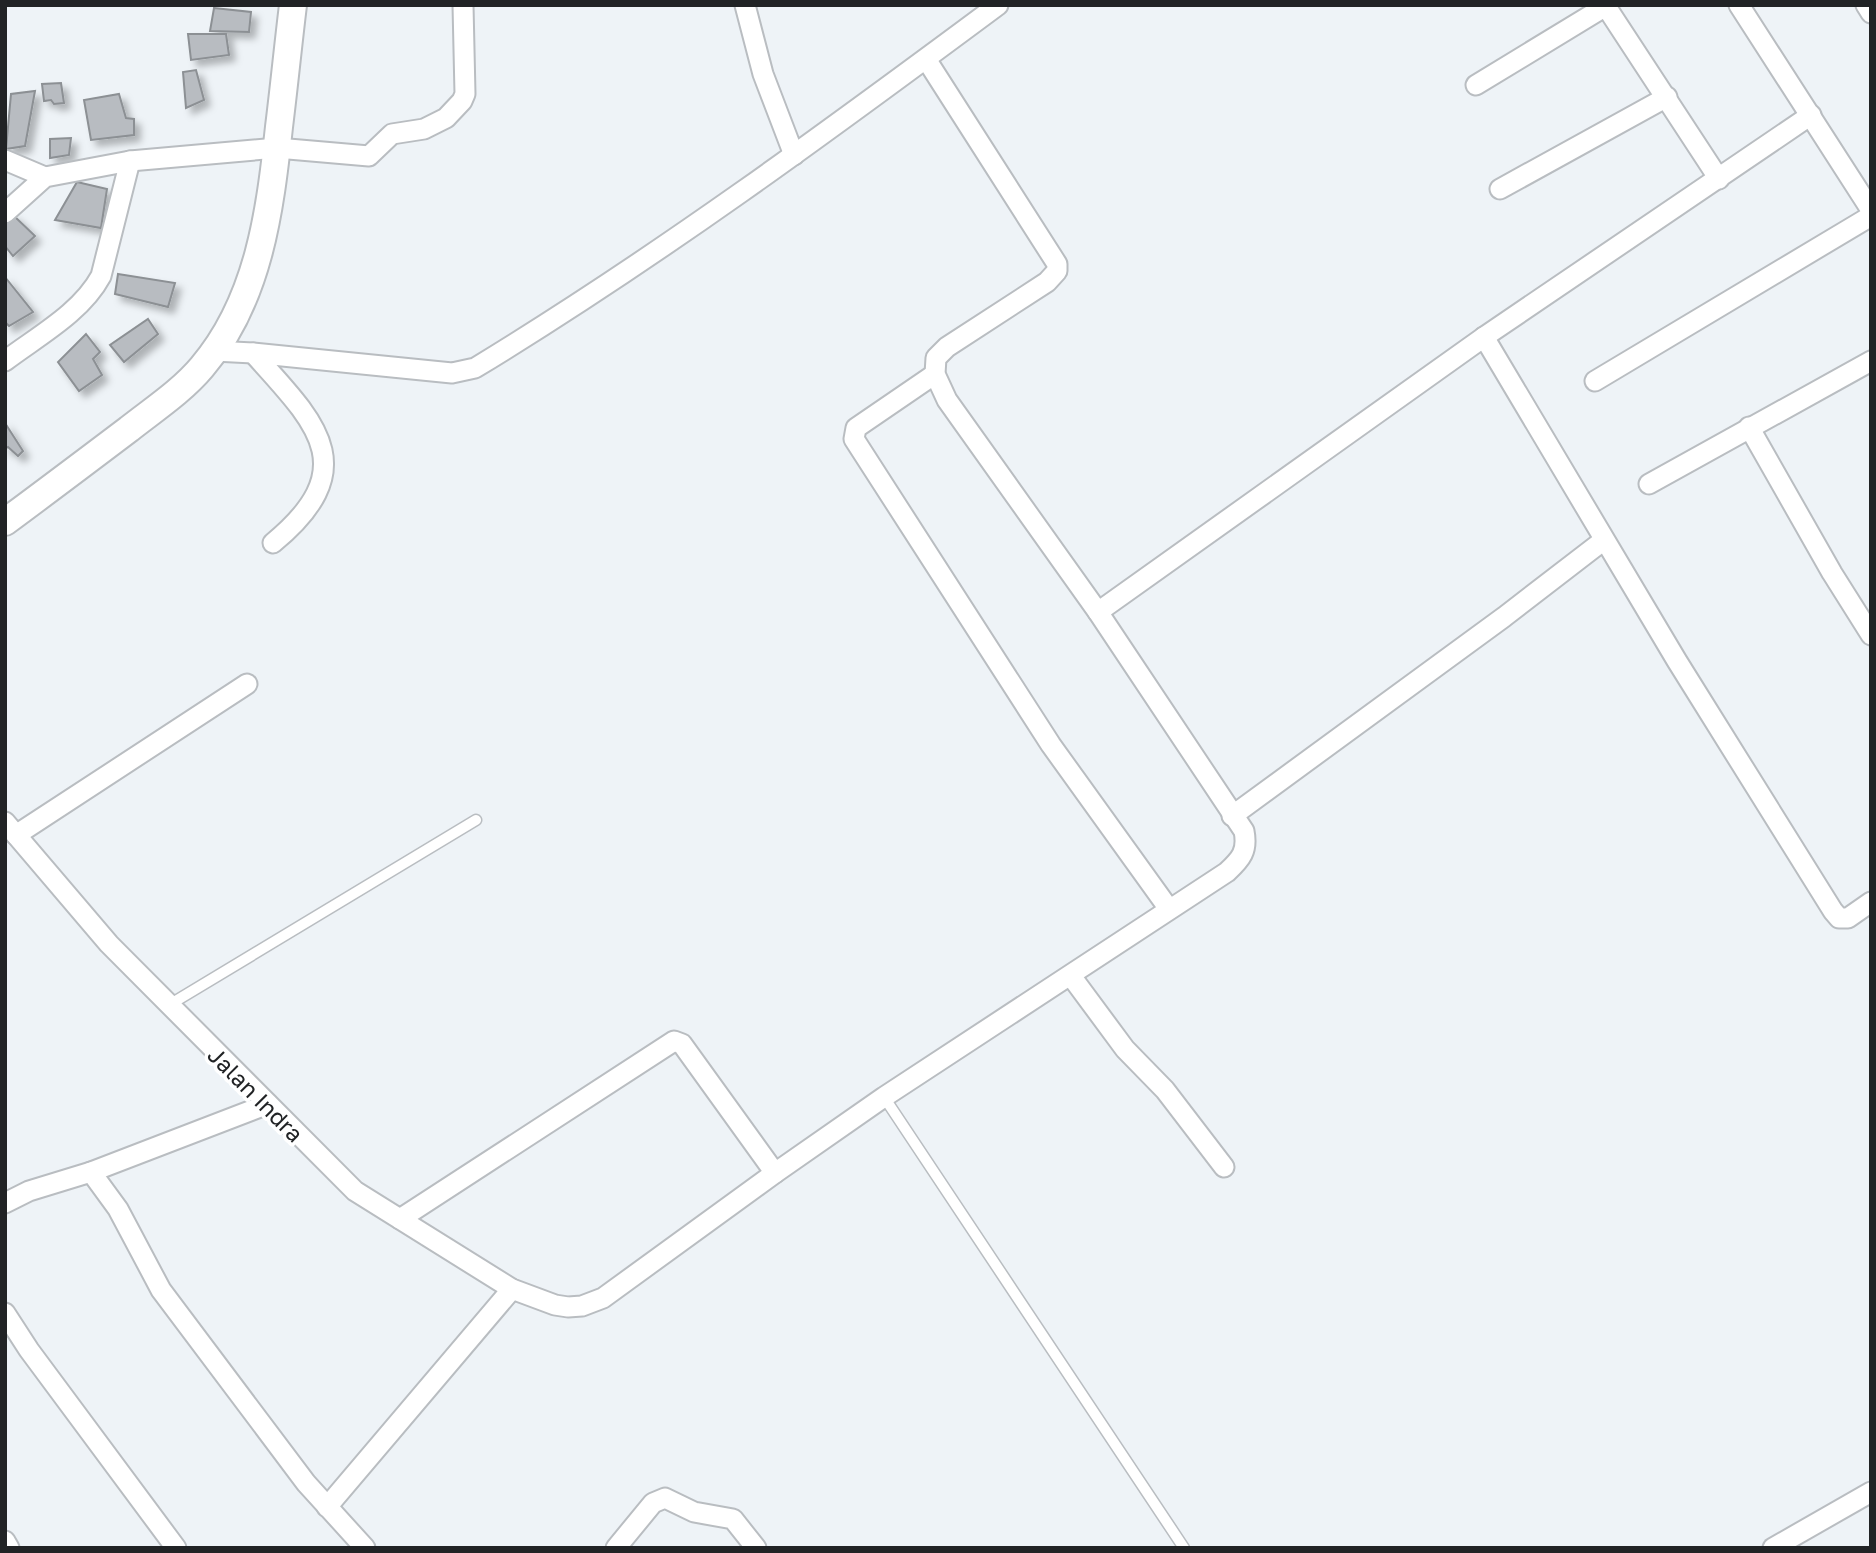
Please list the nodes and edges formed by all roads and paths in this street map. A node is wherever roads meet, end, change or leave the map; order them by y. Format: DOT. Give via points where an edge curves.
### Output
graph roads {
  1 [pos="293,5"];
  2 [pos="463,5"];
  3 [pos="745,5"];
  4 [pos="998,5"];
  5 [pos="1739,5"];
  6 [pos="1866,5"];
  7 [pos="1606,6"];
  8 [pos="1871,13"];
  9 [pos="926,59"];
  10 [pos="1476,85"];
  11 [pos="1667,97"];
  12 [pos="1811,115"];
  13 [pos="277,148"];
  14 [pos="794,155"];
  15 [pos="5,160"];
  16 [pos="130,161"];
  17 [pos="45,177"];
  18 [pos="1719,179"];
  19 [pos="1500,189"];
  20 [pos="1871,210"];
  21 [pos="5,213"];
  22 [pos="1871,216"];
  23 [pos="1484,337"];
  24 [pos="214,351"];
  25 [pos="253,353"];
  26 [pos="5,361"];
  27 [pos="1871,361"];
  28 [pos="935,374"];
  29 [pos="1595,381"];
  30 [pos="1749,427"];
  31 [pos="1649,484"];
  32 [pos="5,522"];
  33 [pos="1604,540"];
  34 [pos="273,543"];
  35 [pos="1098,612"];
  36 [pos="1871,635"];
  37 [pos="247,684"];
  38 [pos="1233,816"];
  39 [pos="475,820"];
  40 [pos="11,828"];
  41 [pos="1871,902"];
  42 [pos="1169,909"];
  43 [pos="1071,976"];
  44 [pos="169,1005"];
  45 [pos="884,1097"];
  46 [pos="268,1104"];
  47 [pos="1224,1167"];
  48 [pos="91,1172"];
  49 [pos="775,1172"];
  50 [pos="5,1203"];
  51 [pos="400,1219"];
  52 [pos="512,1289"];
  53 [pos="5,1313"];
  54 [pos="1871,1492"];
  55 [pos="327,1507"];
  56 [pos="5,1541"];
  57 [pos="9,1548"];
  58 [pos="176,1548"];
  59 [pos="365,1548"];
  60 [pos="616,1548"];
  61 [pos="756,1548"];
  62 [pos="1184,1548"];
  63 [pos="1773,1548"];
  1 -- 13 [label="main road"];
  2 -- 13 [label="street" via="464,94 446,118 424,129 392,134 369,156"];
  3 -- 14 [label="street" via="763,74"];
  4 -- 9 [label="street"];
  5 -- 12 [label="street"];
  6 -- 8 [label="street"];
  7 -- 10 [label="street"];
  7 -- 11 [label="street"];
  9 -- 14 [label="street"];
  9 -- 28 [label="street" via="1057,264 1047,282 947,348 936,358"];
  11 -- 18 [label="street"];
  11 -- 19 [label="street"];
  12 -- 18 [label="street"];
  12 -- 20 [label="street"];
  13 -- 16 [label="street"];
  13 -- 24 [label="main road" via="255,271"];
  14 -- 25 [label="street" via="654,254 475,368 452,373"];
  15 -- 17 [label="street"];
  16 -- 17 [label="street"];
  16 -- 26 [label="street" via="101,276 92,292"];
  17 -- 21 [label="street"];
  18 -- 23 [label="street"];
  22 -- 29 [label="street"];
  23 -- 33 [label="street"];
  23 -- 35 [label="street"];
  24 -- 25 [label="street"];
  24 -- 32 [label="main road" via="152,411"];
  25 -- 34 [label="street" via="307,414 325,460 320,485 294,526"];
  27 -- 30 [label="street"];
  28 -- 35 [label="street" via="947,400"];
  28 -- 42 [label="street" via="856,428 854,439 1051,745"];
  30 -- 31 [label="street"];
  30 -- 36 [label="street"];
  33 -- 38 [label="street"];
  33 -- 41 [label="street" via="1833,911 1839,918 1848,918"];
  35 -- 38 [label="street"];
  37 -- 40 [label="street"];
  38 -- 42 [label="street" via="1247,845 1241,858"];
  39 -- 44 [label="lane"];
  40 -- 44 [label="street, Jalan Indra" via="109,944"];
  42 -- 43 [label="street"];
  43 -- 45 [label="street"];
  43 -- 47 [label="street"];
  44 -- 46 [label="street, Jalan Indra"];
  45 -- 49 [label="street"];
  45 -- 62 [label="lane"];
  46 -- 48 [label="street"];
  46 -- 51 [label="street, Jalan Indra" via="355,1191"];
  48 -- 50 [label="street"];
  48 -- 55 [label="street" via="124,1218 152,1276"];
  49 -- 51 [label="street" via="682,1044 674,1041"];
  49 -- 52 [label="street, Jalan Indra" via="603,1298 582,1306 555,1306"];
  51 -- 52 [label="street, Jalan Indra"];
  52 -- 55 [label="street"];
  53 -- 58 [label="street"];
  54 -- 63 [label="street"];
  55 -- 59 [label="street"];
  56 -- 57 [label="street"];
  60 -- 61 [label="street" via="653,1503 665,1498 694,1512 733,1519"];
}
